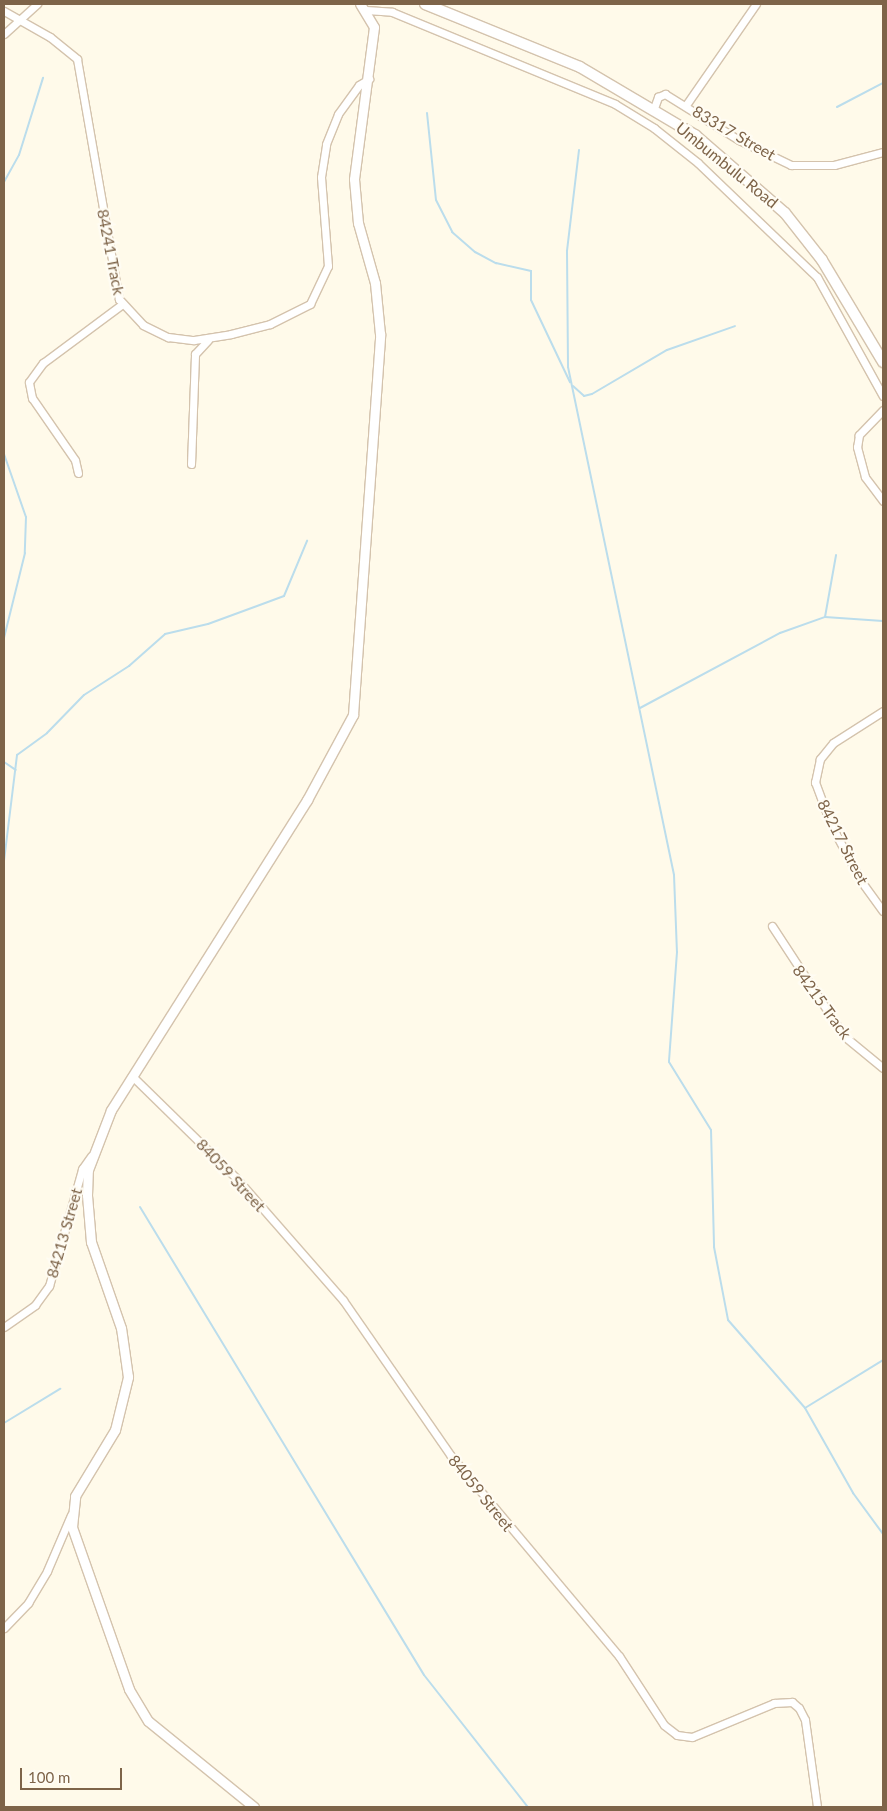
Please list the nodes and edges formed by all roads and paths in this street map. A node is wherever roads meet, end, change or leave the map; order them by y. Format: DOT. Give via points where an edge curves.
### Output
graph roads {
  1 [pos="37,4"];
  2 [pos="425,4"];
  3 [pos="756,4"];
  4 [pos="363,7"];
  5 [pos="4,11"];
  6 [pos="22,20"];
  7 [pos="4,34"];
  8 [pos="369,79"];
  9 [pos="686,105"];
  10 [pos="654,108"];
  11 [pos="664,115"];
  12 [pos="654,128"];
  13 [pos="883,152"];
  14 [pos="828,270"];
  15 [pos="817,277"];
  16 [pos="122,305"];
  17 [pos="212,338"];
  18 [pos="883,362"];
  19 [pos="883,396"];
  20 [pos="883,410"];
  21 [pos="191,464"];
  22 [pos="78,473"];
  23 [pos="883,501"];
  24 [pos="883,711"];
  25 [pos="883,911"];
  26 [pos="772,926"];
  27 [pos="883,1068"];
  28 [pos="132,1076"];
  29 [pos="94,1152"];
  30 [pos="4,1328"];
  31 [pos="71,1515"];
  32 [pos="4,1628"];
  33 [pos="254,1807"];
  34 [pos="817,1807"];
  1 -- 6 [label="street"];
  2 -- 10 [label="main road, Umbumbulu Road" via="580,67"];
  3 -- 9 [label="street"];
  4 -- 8 [label="street" via="374,27"];
  4 -- 12 [label="street" via="392,12 615,104"];
  5 -- 6 [label="street, 84241 Track"];
  6 -- 7 [label="street"];
  6 -- 16 [label="street, 84241 Track" via="68,49 81,69"];
  8 -- 17 [label="street, 84241 Track" via="359,85 338,114 326,144 321,177 328,266 318,291 310,304 296,313 270,324"];
  8 -- 28 [label="street" via="354,179 358,223 379,305 380,378 372,493 360,576 353,715 306,800"];
  9 -- 10 [label="street, 83317 Street" via="665,94 658,97"];
  9 -- 13 [label="street, 83317 Street" via="739,140 791,165 834,165"];
  10 -- 11 [label="main road, Umbumbulu Road"];
  11 -- 12 [label="street"];
  11 -- 14 [label="main road, Umbumbulu Road" via="702,141 785,213"];
  12 -- 15 [label="street" via="698,163"];
  14 -- 15 [label="street"];
  14 -- 18 [label="main road, Umbumbulu Road"];
  15 -- 19 [label="street"];
  16 -- 17 [label="street, 84241 Track" via="143,325 168,337"];
  16 -- 22 [label="street" via="43,363 29,382 39,412 75,460"];
  17 -- 21 [label="street" via="195,354"];
  20 -- 23 [label="street" via="859,434 857,447 865,477"];
  24 -- 25 [label="street, 84217 Street" via="833,743 820,759 814,782 831,826 861,880"];
  26 -- 27 [label="street, 84215 Track" via="844,1036"];
  28 -- 29 [label="street"];
  28 -- 34 [label="street, 84059 Street" via="236,1178 343,1300 451,1456 619,1656 664,1725 677,1735 692,1737 774,1704 792,1702 800,1708 804,1720"];
  29 -- 30 [label="street, 84213 Street" via="82,1169 49,1286 35,1305"];
  29 -- 31 [label="street" via="87,1194 91,1242 121,1328 128,1377 115,1430 75,1496"];
  31 -- 32 [label="street" via="47,1571 28,1603"];
  31 -- 33 [label="street" via="77,1545 126,1682 148,1721"];
}
